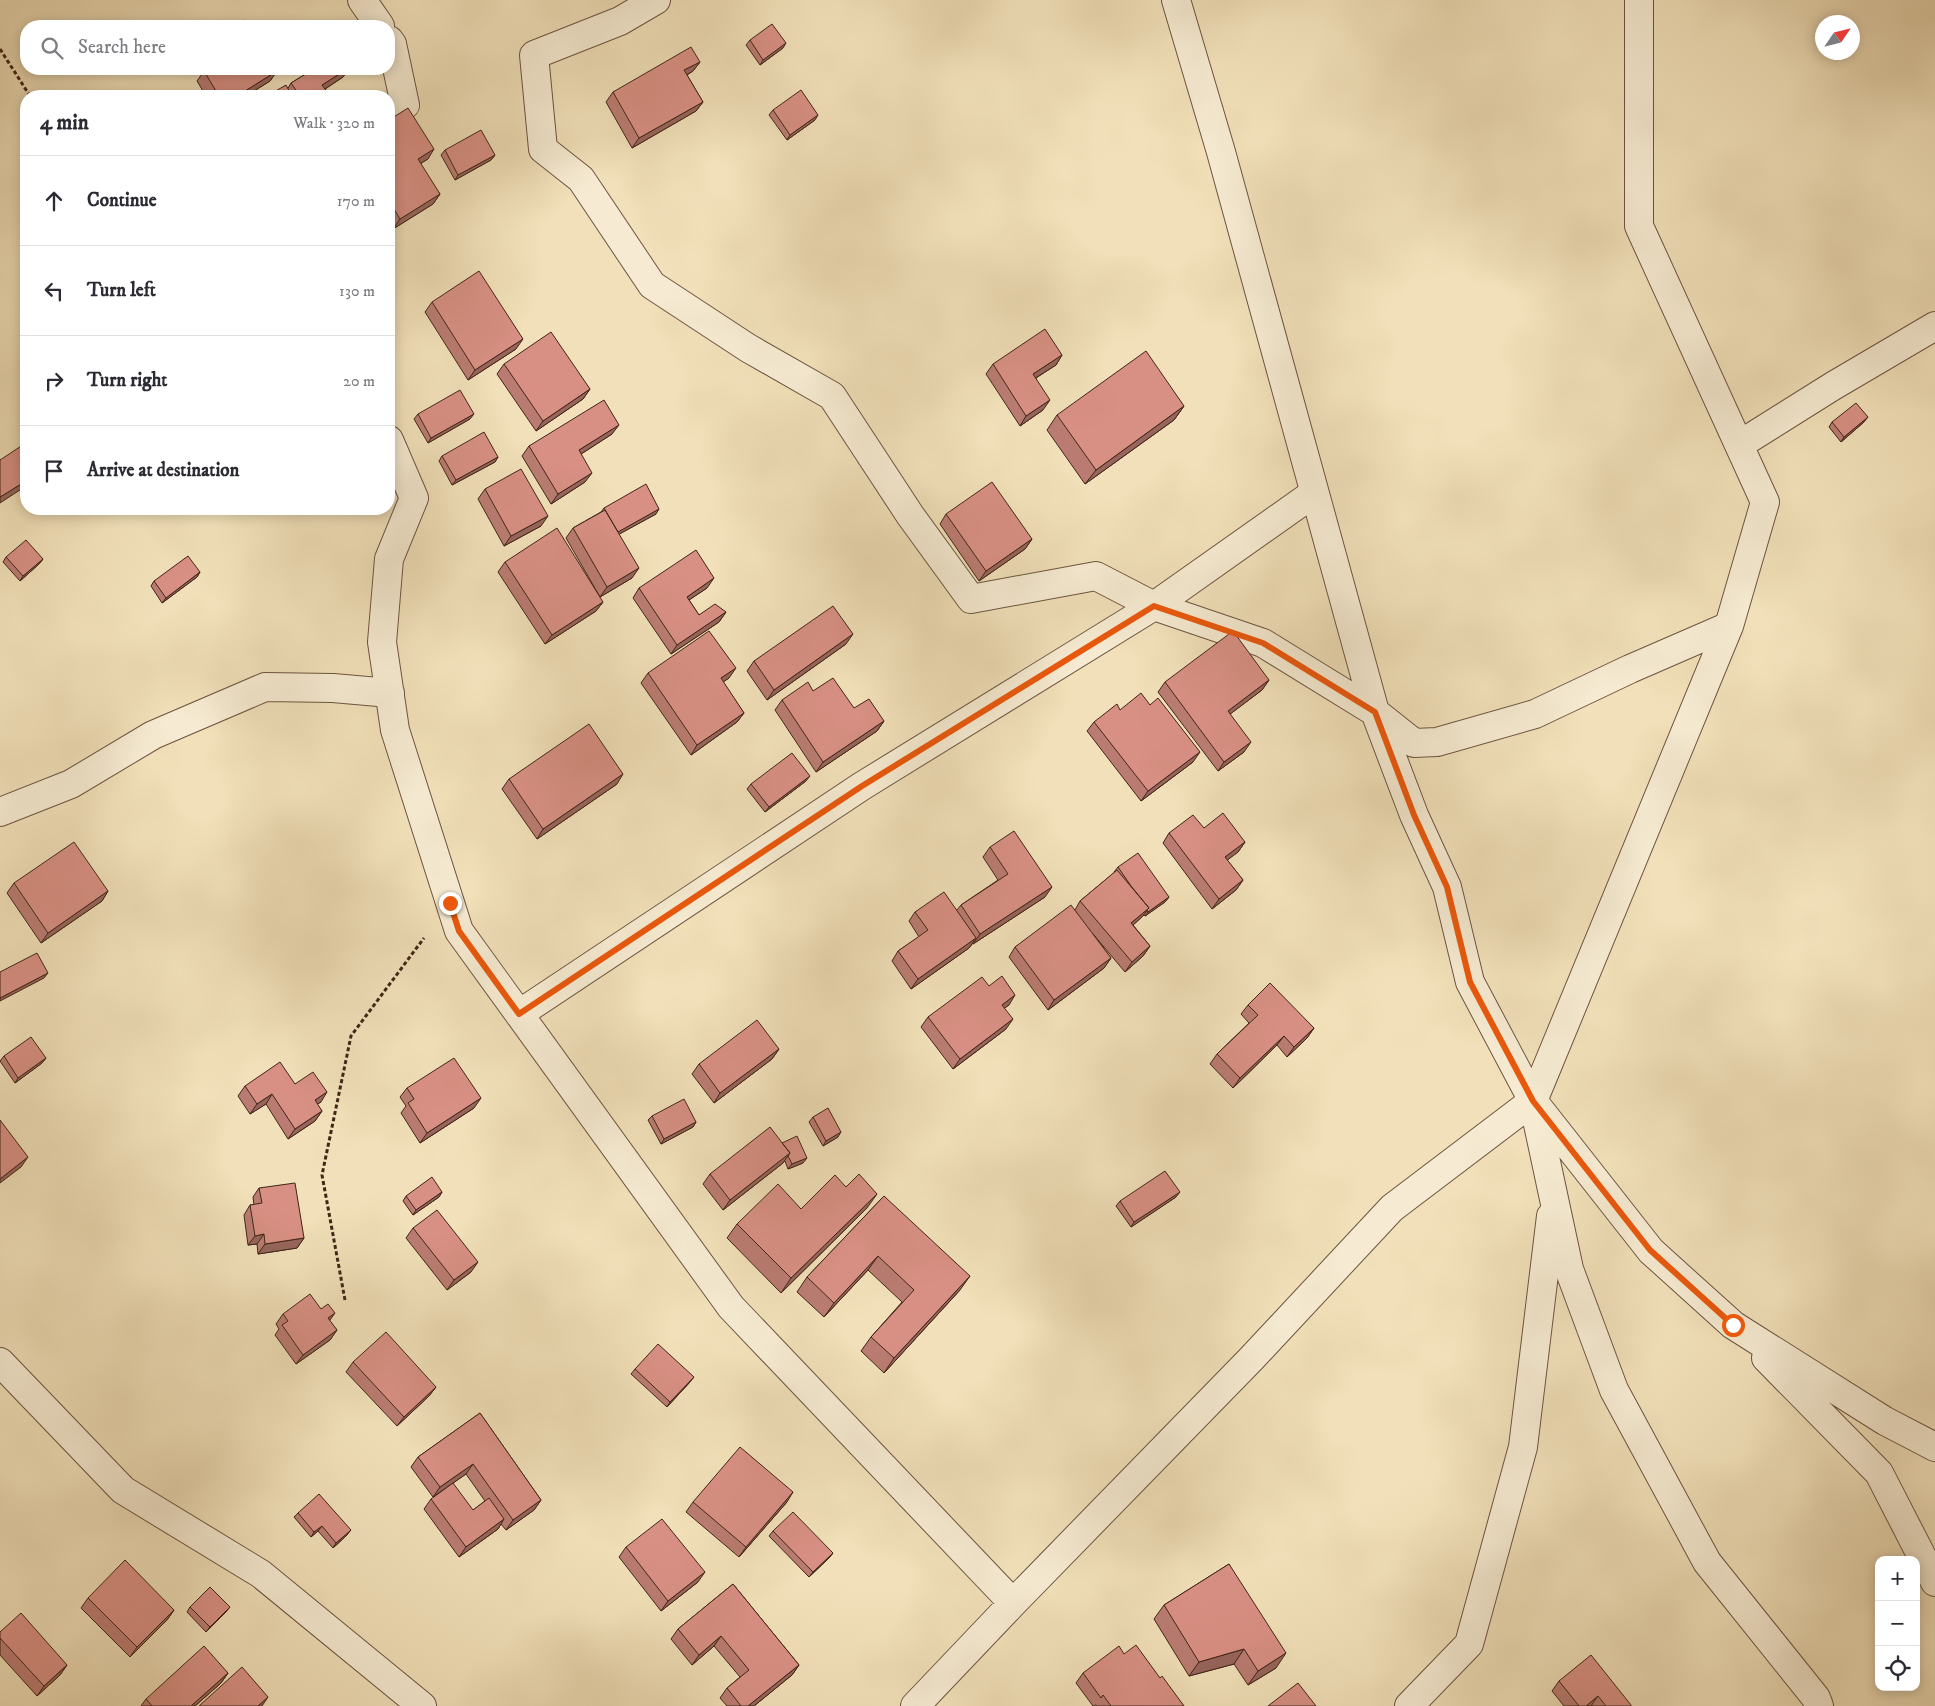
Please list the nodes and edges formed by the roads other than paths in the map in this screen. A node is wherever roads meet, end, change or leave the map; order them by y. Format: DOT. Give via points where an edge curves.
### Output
graph roads {
  1 [pos="362,0"];
  2 [pos="656,0"];
  3 [pos="1176,0"];
  4 [pos="1639,0"];
  5 [pos="376,20"];
  6 [pos="395,58"];
  7 [pos="395,112"];
  8 [pos="1935,326"];
  9 [pos="1739,445"];
  10 [pos="395,454"];
  11 [pos="1314,494"];
  12 [pos="1154,606"];
  13 [pos="1729,626"];
  14 [pos="390,693"];
  15 [pos="1375,712"];
  16 [pos="0,812"];
  17 [pos="519,1014"];
  18 [pos="1533,1101"];
  19 [pos="1554,1193"];
  20 [pos="1733,1325"];
  21 [pos="0,1362"];
  22 [pos="1935,1447"];
  23 [pos="1935,1582"];
  24 [pos="1013,1603"];
  25 [pos="422,1706"];
  26 [pos="915,1706"];
  27 [pos="1409,1706"];
  28 [pos="1819,1706"];
  1 -- 5 [label="street"];
  2 -- 12 [label="street" via="620,21 534,56 543,149 581,179 652,285 748,348 832,396 970,599 1096,576"];
  3 -- 11 [label="street"];
  4 -- 9 [label="street" via="1639,226"];
  6 -- 7 [label="street" via="405,105"];
  8 -- 9 [label="street"];
  9 -- 13 [label="street" via="1764,502"];
  10 -- 14 [label="street" via="414,498 389,559 382,642"];
  11 -- 12 [label="street"];
  11 -- 15 [label="street"];
  12 -- 15 [label="street" via="1263,643"];
  12 -- 17 [label="street" via="862,786"];
  13 -- 15 [label="street" via="1535,714 1437,742 1414,743"];
  13 -- 18 [label="street"];
  14 -- 16 [label="street" via="265,687 153,735 70,784"];
  14 -- 17 [label="street" via="395,730 459,931"];
  15 -- 18 [label="street" via="1414,815 1447,887 1470,982"];
  17 -- 24 [label="street" via="731,1307"];
  18 -- 19 [label="street"];
  18 -- 20 [label="street" via="1650,1250"];
  18 -- 24 [label="street" via="1392,1208 1251,1359"];
  19 -- 27 [label="street" via="1523,1447 1469,1644"];
  19 -- 28 [label="street" via="1569,1269 1614,1390 1707,1562 1816,1698"];
  20 -- 22 [label="street" via="1885,1420"];
  20 -- 23 [label="street" via="1879,1473"];
  21 -- 25 [label="street" via="123,1490 261,1574"];
  24 -- 26 [label="street"];
}
